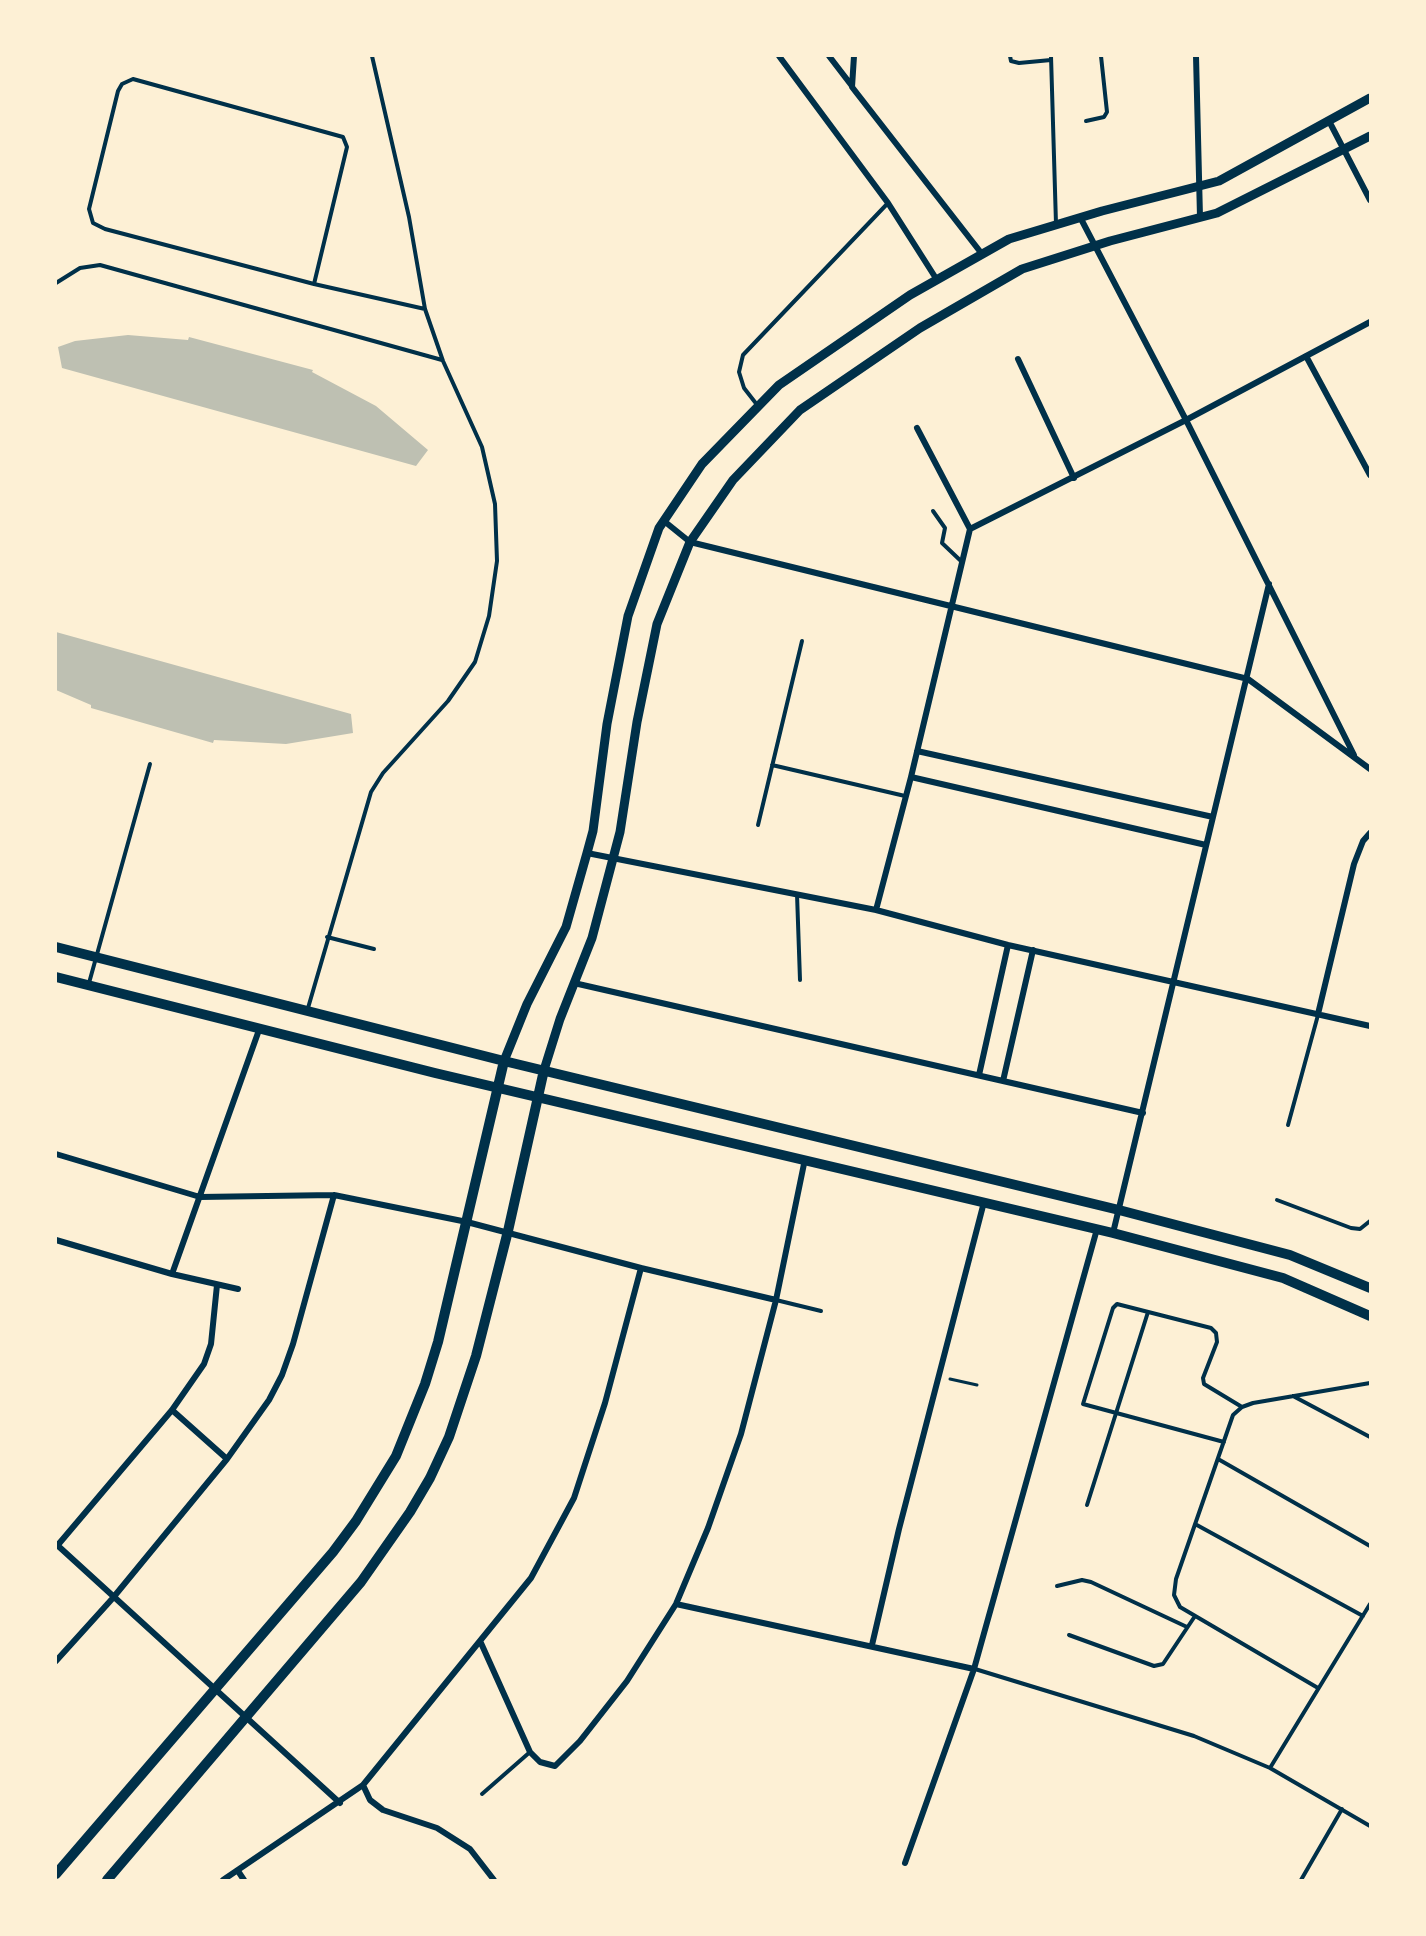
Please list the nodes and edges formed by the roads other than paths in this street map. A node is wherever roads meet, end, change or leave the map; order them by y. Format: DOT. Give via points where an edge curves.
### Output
graph roads {
  1 [pos="372,56"];
  2 [pos="779,56"];
  3 [pos="830,56"];
  4 [pos="854,56"];
  5 [pos="1010,56"];
  6 [pos="1101,56"];
  7 [pos="1196,56"];
  8 [pos="1051,58"];
  9 [pos="852,87"];
  10 [pos="1371,98"];
  11 [pos="1086,121"];
  12 [pos="1329,121"];
  13 [pos="1371,136"];
  14 [pos="1344,151"];
  15 [pos="1199,186"];
  16 [pos="1371,200"];
  17 [pos="888,203"];
  18 [pos="1080,217"];
  19 [pos="1200,218"];
  20 [pos="1056,225"];
  21 [pos="1096,246"];
  22 [pos="982,254"];
  23 [pos="937,280"];
  24 [pos="56,283"];
  25 [pos="314,284"];
  26 [pos="425,309"];
  27 [pos="1371,322"];
  28 [pos="1306,356"];
  29 [pos="1018,359"];
  30 [pos="443,361"];
  31 [pos="758,407"];
  32 [pos="1186,420"];
  33 [pos="917,428"];
  34 [pos="1371,475"];
  35 [pos="1074,478"];
  36 [pos="933,511"];
  37 [pos="664,521"];
  38 [pos="970,529"];
  39 [pos="690,542"];
  40 [pos="962,562"];
  41 [pos="1269,584"];
  42 [pos="952,606"];
  43 [pos="802,641"];
  44 [pos="1248,679"];
  45 [pos="917,751"];
  46 [pos="1356,758"];
  47 [pos="150,764"];
  48 [pos="772,765"];
  49 [pos="1371,769"];
  50 [pos="911,777"];
  51 [pos="906,796"];
  52 [pos="1212,816"];
  53 [pos="758,825"];
  54 [pos="1371,833"];
  55 [pos="1206,845"];
  56 [pos="587,853"];
  57 [pos="613,858"];
  58 [pos="797,893"];
  59 [pos="876,910"];
  60 [pos="327,937"];
  61 [pos="1008,945"];
  62 [pos="56,947"];
  63 [pos="374,949"];
  64 [pos="1033,950"];
  65 [pos="95,959"];
  66 [pos="56,976"];
  67 [pos="800,980"];
  68 [pos="1174,982"];
  69 [pos="574,983"];
  70 [pos="88,986"];
  71 [pos="306,1012"];
  72 [pos="1318,1014"];
  73 [pos="1371,1026"];
  74 [pos="259,1030"];
  75 [pos="504,1061"];
  76 [pos="544,1070"];
  77 [pos="979,1075"];
  78 [pos="1004,1081"];
  79 [pos="498,1088"];
  80 [pos="537,1097"];
  81 [pos="1143,1113"];
  82 [pos="1288,1125"];
  83 [pos="56,1154"];
  84 [pos="805,1158"];
  85 [pos="334,1195"];
  86 [pos="200,1197"];
  87 [pos="1278,1200"];
  88 [pos="984,1202"];
  89 [pos="1119,1210"];
  90 [pos="1371,1221"];
  91 [pos="467,1222"];
  92 [pos="1097,1229"];
  93 [pos="508,1232"];
  94 [pos="1113,1233"];
  95 [pos="56,1240"];
  96 [pos="641,1268"];
  97 [pos="172,1274"];
  98 [pos="217,1285"];
  99 [pos="1371,1288"];
  100 [pos="238,1289"];
  101 [pos="776,1300"];
  102 [pos="821,1311"];
  103 [pos="1148,1312"];
  104 [pos="1371,1316"];
  105 [pos="1371,1383"];
  106 [pos="1292,1395"];
  107 [pos="1242,1407"];
  108 [pos="172,1410"];
  109 [pos="1115,1414"];
  110 [pos="1371,1437"];
  111 [pos="1224,1442"];
  112 [pos="227,1459"];
  113 [pos="1218,1459"];
  114 [pos="1087,1505"];
  115 [pos="1195,1524"];
  116 [pos="56,1545"];
  117 [pos="1371,1546"];
  118 [pos="1057,1586"];
  119 [pos="112,1599"];
  120 [pos="676,1604"];
  121 [pos="1371,1604"];
  122 [pos="1195,1616"];
  123 [pos="1363,1616"];
  124 [pos="1187,1627"];
  125 [pos="1069,1635"];
  126 [pos="481,1643"];
  127 [pos="872,1645"];
  128 [pos="56,1661"];
  129 [pos="974,1669"];
  130 [pos="1318,1688"];
  131 [pos="215,1690"];
  132 [pos="247,1718"];
  133 [pos="530,1752"];
  134 [pos="1270,1768"];
  135 [pos="363,1785"];
  136 [pos="482,1794"];
  137 [pos="340,1803"];
  138 [pos="1342,1809"];
  139 [pos="1371,1826"];
  140 [pos="905,1863"];
  141 [pos="238,1871"];
  142 [pos="56,1874"];
  143 [pos="107,1881"];
  144 [pos="223,1881"];
  145 [pos="244,1881"];
  146 [pos="494,1881"];
  147 [pos="1301,1881"];
  1 -- 26 [label="lane" via="390,127"];
  2 -- 17 [label="street"];
  3 -- 9 [label="street"];
  4 -- 9 [label="street"];
  5 -- 8 [label="lane" via="1011,61 1019,63"];
  6 -- 11 [label="lane" via="1107,112 1104,117"];
  7 -- 15 [label="street"];
  8 -- 20 [label="lane"];
  9 -- 22 [label="street"];
  10 -- 12 [label="street"];
  12 -- 14 [label="street"];
  12 -- 15 [label="street" via="1219,181"];
  13 -- 14 [label="street"];
  14 -- 16 [label="street"];
  14 -- 19 [label="street"];
  15 -- 18 [label="street"];
  15 -- 19 [label="street"];
  17 -- 23 [label="street"];
  17 -- 31 [label="lane" via="743,355 739,372 744,388"];
  18 -- 20 [label="street"];
  18 -- 21 [label="street"];
  19 -- 21 [label="street"];
  20 -- 22 [label="street" via="1009,239"];
  21 -- 32 [label="street"];
  21 -- 39 [label="street" via="1022,269 920,328 800,410 734,480"];
  22 -- 23 [label="street"];
  23 -- 31 [label="street" via="779,385"];
  24 -- 30 [label="lane" via="80,268 100,265"];
  25 -- 25 [label="lane" via="347,147 343,137 133,79 122,84 88,209 93,223"];
  25 -- 26 [label="lane"];
  26 -- 30 [label="lane"];
  27 -- 28 [label="street"];
  28 -- 32 [label="street"];
  28 -- 34 [label="street"];
  29 -- 35 [label="street"];
  30 -- 60 [label="lane" via="482,447 495,504 497,561 489,616 474,662 455,691 371,792"];
  31 -- 37 [label="street" via="702,464"];
  32 -- 35 [label="street"];
  32 -- 41 [label="street"];
  33 -- 38 [label="street"];
  35 -- 38 [label="street"];
  36 -- 40 [label="lane" via="945,528 942,543"];
  37 -- 39 [label="street"];
  37 -- 56 [label="street" via="628,616"];
  38 -- 40 [label="street"];
  39 -- 42 [label="street"];
  39 -- 57 [label="street" via="657,624"];
  40 -- 42 [label="street"];
  41 -- 44 [label="street"];
  41 -- 46 [label="street"];
  42 -- 44 [label="street"];
  42 -- 45 [label="street"];
  43 -- 48 [label="lane"];
  44 -- 46 [label="street"];
  44 -- 52 [label="street"];
  45 -- 50 [label="street"];
  45 -- 52 [label="street"];
  46 -- 49 [label="street"];
  47 -- 65 [label="lane"];
  48 -- 51 [label="lane"];
  48 -- 53 [label="lane"];
  50 -- 51 [label="street"];
  50 -- 55 [label="street"];
  51 -- 59 [label="street"];
  52 -- 55 [label="street"];
  54 -- 72 [label="street" via="1353,864"];
  55 -- 68 [label="street"];
  56 -- 57 [label="street"];
  56 -- 75 [label="street" via="566,927 527,1004"];
  57 -- 58 [label="street"];
  57 -- 69 [label="street" via="592,938"];
  58 -- 59 [label="street"];
  58 -- 67 [label="lane"];
  59 -- 61 [label="street"];
  60 -- 63 [label="lane"];
  60 -- 71 [label="lane"];
  61 -- 64 [label="street"];
  61 -- 77 [label="street"];
  62 -- 65 [label="main road"];
  64 -- 68 [label="street"];
  64 -- 78 [label="street"];
  65 -- 70 [label="lane"];
  65 -- 71 [label="main road"];
  66 -- 70 [label="main road"];
  68 -- 72 [label="street"];
  68 -- 81 [label="street"];
  69 -- 76 [label="street"];
  69 -- 77 [label="street"];
  70 -- 74 [label="main road"];
  71 -- 75 [label="main road"];
  72 -- 73 [label="street"];
  72 -- 82 [label="lane"];
  74 -- 79 [label="main road"];
  74 -- 86 [label="street"];
  75 -- 76 [label="main road"];
  75 -- 79 [label="main road"];
  76 -- 80 [label="main road"];
  76 -- 89 [label="main road"];
  77 -- 78 [label="street"];
  78 -- 81 [label="street"];
  79 -- 80 [label="main road"];
  79 -- 91 [label="main road"];
  80 -- 84 [label="main road"];
  80 -- 93 [label="main road"];
  81 -- 89 [label="street"];
  83 -- 86 [label="street"];
  84 -- 88 [label="main road"];
  84 -- 101 [label="street"];
  85 -- 86 [label="street"];
  85 -- 91 [label="street"];
  85 -- 112 [label="street" via="282,1375"];
  86 -- 97 [label="street"];
  87 -- 90 [label="lane" via="1351,1228 1360,1229"];
  88 -- 92 [label="main road"];
  88 -- 127 [label="street" via="898,1529"];
  89 -- 94 [label="street"];
  89 -- 99 [label="main road" via="1290,1256"];
  91 -- 93 [label="street"];
  91 -- 131 [label="main road" via="438,1342 396,1456 344,1536"];
  92 -- 94 [label="main road"];
  92 -- 129 [label="street"];
  93 -- 96 [label="street"];
  93 -- 132 [label="main road" via="462,1399 430,1478 361,1582"];
  94 -- 104 [label="main road" via="1283,1278"];
  95 -- 97 [label="street"];
  96 -- 101 [label="street"];
  96 -- 126 [label="street" via="605,1403 574,1498 531,1578"];
  97 -- 98 [label="street"];
  98 -- 100 [label="street"];
  98 -- 108 [label="street" via="207,1354"];
  101 -- 102 [label="lane"];
  101 -- 120 [label="street" via="741,1434"];
  103 -- 107 [label="lane" via="1210,1328 1216,1334 1204,1384"];
  103 -- 109 [label="lane"];
  103 -- 109 [label="lane" via="1117,1304 1113,1308 1083,1398 1083,1404"];
  105 -- 106 [label="lane"];
  106 -- 107 [label="lane"];
  106 -- 110 [label="lane"];
  107 -- 111 [label="lane" via="1233,1415"];
  108 -- 112 [label="street"];
  108 -- 116 [label="street"];
  109 -- 111 [label="lane"];
  109 -- 114 [label="lane"];
  111 -- 113 [label="lane"];
  112 -- 119 [label="street"];
  113 -- 115 [label="lane"];
  113 -- 117 [label="lane"];
  115 -- 122 [label="lane" via="1174,1595 1180,1607"];
  115 -- 123 [label="lane"];
  116 -- 119 [label="street"];
  118 -- 124 [label="lane" via="1082,1580 1091,1582"];
  119 -- 128 [label="street"];
  119 -- 131 [label="street"];
  120 -- 127 [label="street"];
  120 -- 133 [label="street" via="627,1681 567,1756 555,1766 540,1762"];
  121 -- 123 [label="lane"];
  122 -- 124 [label="lane"];
  122 -- 130 [label="lane"];
  123 -- 130 [label="lane"];
  124 -- 125 [label="lane" via="1163,1664 1155,1666"];
  126 -- 133 [label="street"];
  126 -- 135 [label="street"];
  127 -- 129 [label="street"];
  129 -- 134 [label="lane" via="1152,1722"];
  129 -- 140 [label="street"];
  130 -- 134 [label="lane"];
  131 -- 132 [label="street"];
  131 -- 142 [label="main road"];
  132 -- 137 [label="street"];
  132 -- 143 [label="main road"];
  133 -- 136 [label="lane"];
  134 -- 138 [label="lane"];
  135 -- 137 [label="street"];
  135 -- 146 [label="street" via="370,1800 384,1810 437,1828 470,1850"];
  137 -- 141 [label="street"];
  138 -- 139 [label="lane"];
  138 -- 147 [label="lane"];
  141 -- 144 [label="street"];
  141 -- 145 [label="street"];
}
